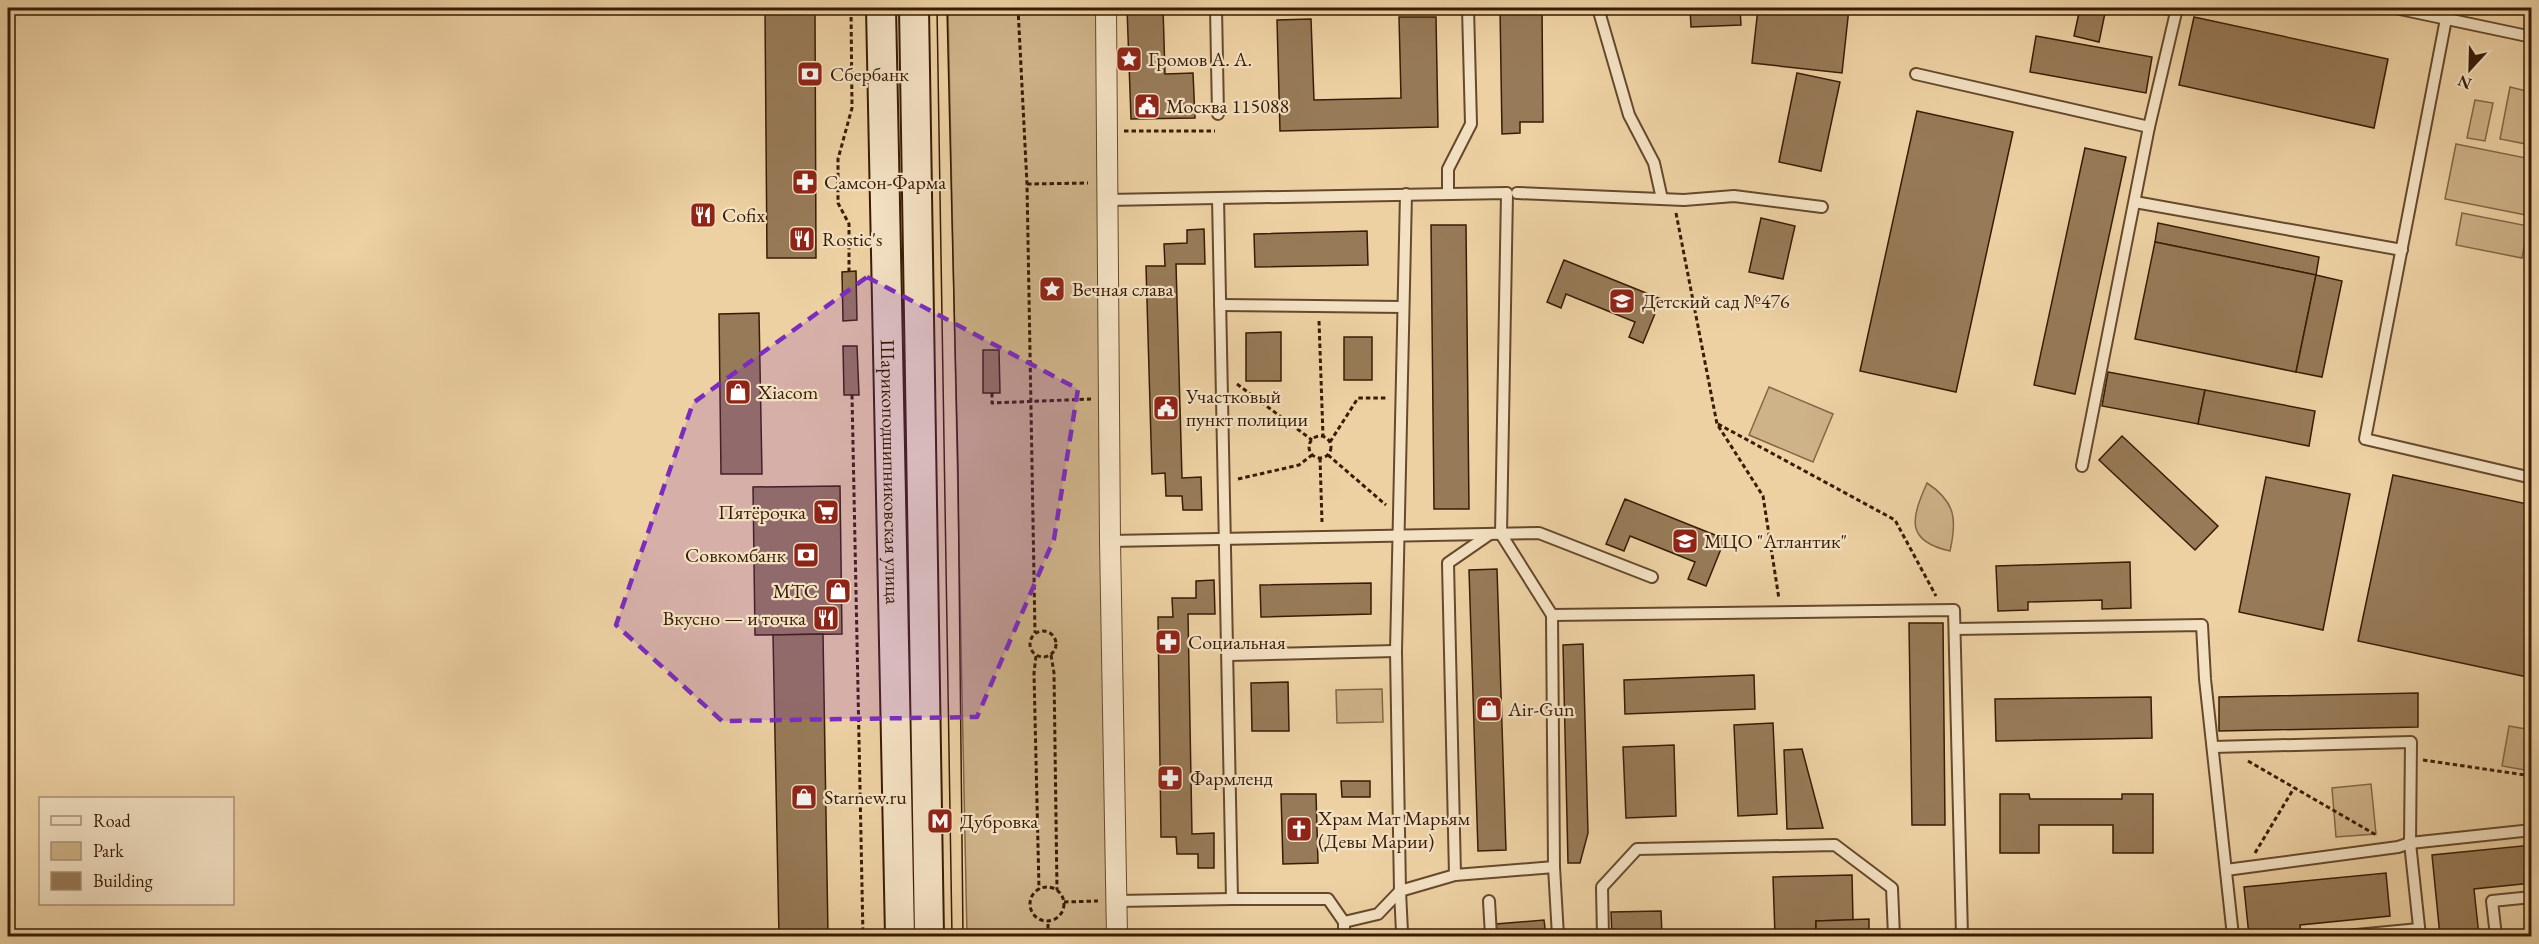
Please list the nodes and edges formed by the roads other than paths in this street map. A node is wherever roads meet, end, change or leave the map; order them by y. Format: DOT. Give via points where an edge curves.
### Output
graph roads {
  1 [pos="882,8"];
  2 [pos="914,8"];
  3 [pos="1106,8"];
  4 [pos="1215,8"];
  5 [pos="1468,8"];
  6 [pos="1598,8"];
  7 [pos="2177,8"];
  8 [pos="2395,8"];
  9 [pos="2446,19"];
  10 [pos="2532,37"];
  11 [pos="1916,74"];
  12 [pos="1218,114"];
  13 [pos="2149,127"];
  14 [pos="1107,192"];
  15 [pos="1517,193"];
  16 [pos="1448,194"];
  17 [pos="1406,195"];
  18 [pos="1218,198"];
  19 [pos="1662,199"];
  20 [pos="2134,202"];
  21 [pos="1822,207"];
  22 [pos="2402,250"];
  23 [pos="1220,305"];
  24 [pos="1403,308"];
  25 [pos="2082,466"];
  26 [pos="2532,478"];
  27 [pos="1496,534"];
  28 [pos="1398,536"];
  29 [pos="1224,539"];
  30 [pos="1110,542"];
  31 [pos="1652,577"];
  32 [pos="1552,615"];
  33 [pos="1955,628"];
  34 [pos="1396,651"];
  35 [pos="1228,655"];
  36 [pos="2218,747"];
  37 [pos="2532,830"];
  38 [pos="2410,843"];
  39 [pos="1554,867"];
  40 [pos="2226,870"];
  41 [pos="1455,875"];
  42 [pos="1400,891"];
  43 [pos="2532,897"];
  44 [pos="1232,899"];
  45 [pos="1117,901"];
  46 [pos="1489,902"];
  47 [pos="1344,922"];
  48 [pos="2420,933"];
  49 [pos="2233,934"];
  50 [pos="900,936"];
  51 [pos="928,936"];
  52 [pos="1117,936"];
  53 [pos="1344,936"];
  54 [pos="1400,936"];
  55 [pos="1491,936"];
  56 [pos="1558,936"];
  57 [pos="1603,936"];
  58 [pos="1894,936"];
  59 [pos="1962,936"];
  60 [pos="2346,936"];
  61 [pos="2496,936"];
  1 -- 50 [label="main road, Шарикоподшипниковская улица"];
  2 -- 51 [label="main road, Шарикоподшипниковская улица"];
  3 -- 14 [label="street"];
  4 -- 12 [label="lane"];
  5 -- 16 [label="lane" via="1471,124 1448,169"];
  6 -- 19 [label="lane" via="1629,115 1654,163"];
  7 -- 13 [label="lane"];
  8 -- 9 [label="lane"];
  9 -- 10 [label="lane"];
  9 -- 22 [label="lane"];
  11 -- 13 [label="lane"];
  13 -- 20 [label="lane"];
  14 -- 18 [label="lane"];
  14 -- 30 [label="street"];
  15 -- 19 [label="lane"];
  16 -- 17 [label="lane"];
  16 -- 27 [label="lane" via="1506,193"];
  17 -- 18 [label="lane"];
  17 -- 24 [label="lane"];
  18 -- 23 [label="lane"];
  19 -- 21 [label="lane" via="1734,196"];
  20 -- 22 [label="lane"];
  20 -- 25 [label="lane"];
  22 -- 26 [label="lane" via="2365,439"];
  23 -- 24 [label="lane"];
  23 -- 29 [label="lane"];
  24 -- 28 [label="lane"];
  27 -- 28 [label="lane"];
  27 -- 31 [label="lane" via="1539,533"];
  27 -- 32 [label="lane"];
  27 -- 41 [label="lane" via="1448,563"];
  28 -- 29 [label="lane"];
  28 -- 34 [label="lane"];
  29 -- 30 [label="lane"];
  29 -- 35 [label="lane"];
  30 -- 45 [label="street"];
  32 -- 33 [label="lane" via="1954,610"];
  32 -- 39 [label="lane"];
  33 -- 36 [label="lane" via="2202,625"];
  33 -- 59 [label="lane"];
  34 -- 35 [label="lane"];
  34 -- 42 [label="lane"];
  35 -- 44 [label="lane"];
  36 -- 38 [label="lane" via="2411,742"];
  36 -- 40 [label="lane"];
  37 -- 38 [label="lane"];
  38 -- 40 [label="lane"];
  38 -- 48 [label="lane"];
  39 -- 41 [label="lane"];
  39 -- 56 [label="lane"];
  40 -- 49 [label="lane"];
  41 -- 42 [label="lane"];
  42 -- 47 [label="lane" via="1378,914"];
  42 -- 54 [label="lane"];
  43 -- 61 [label="lane" via="2492,901"];
  44 -- 45 [label="lane"];
  44 -- 47 [label="lane" via="1328,899"];
  45 -- 52 [label="street"];
  46 -- 55 [label="lane"];
  47 -- 53 [label="lane"];
  48 -- 60 [label="lane"];
  57 -- 58 [label="lane" via="1602,887 1637,849 1835,845 1892,888"];
}
